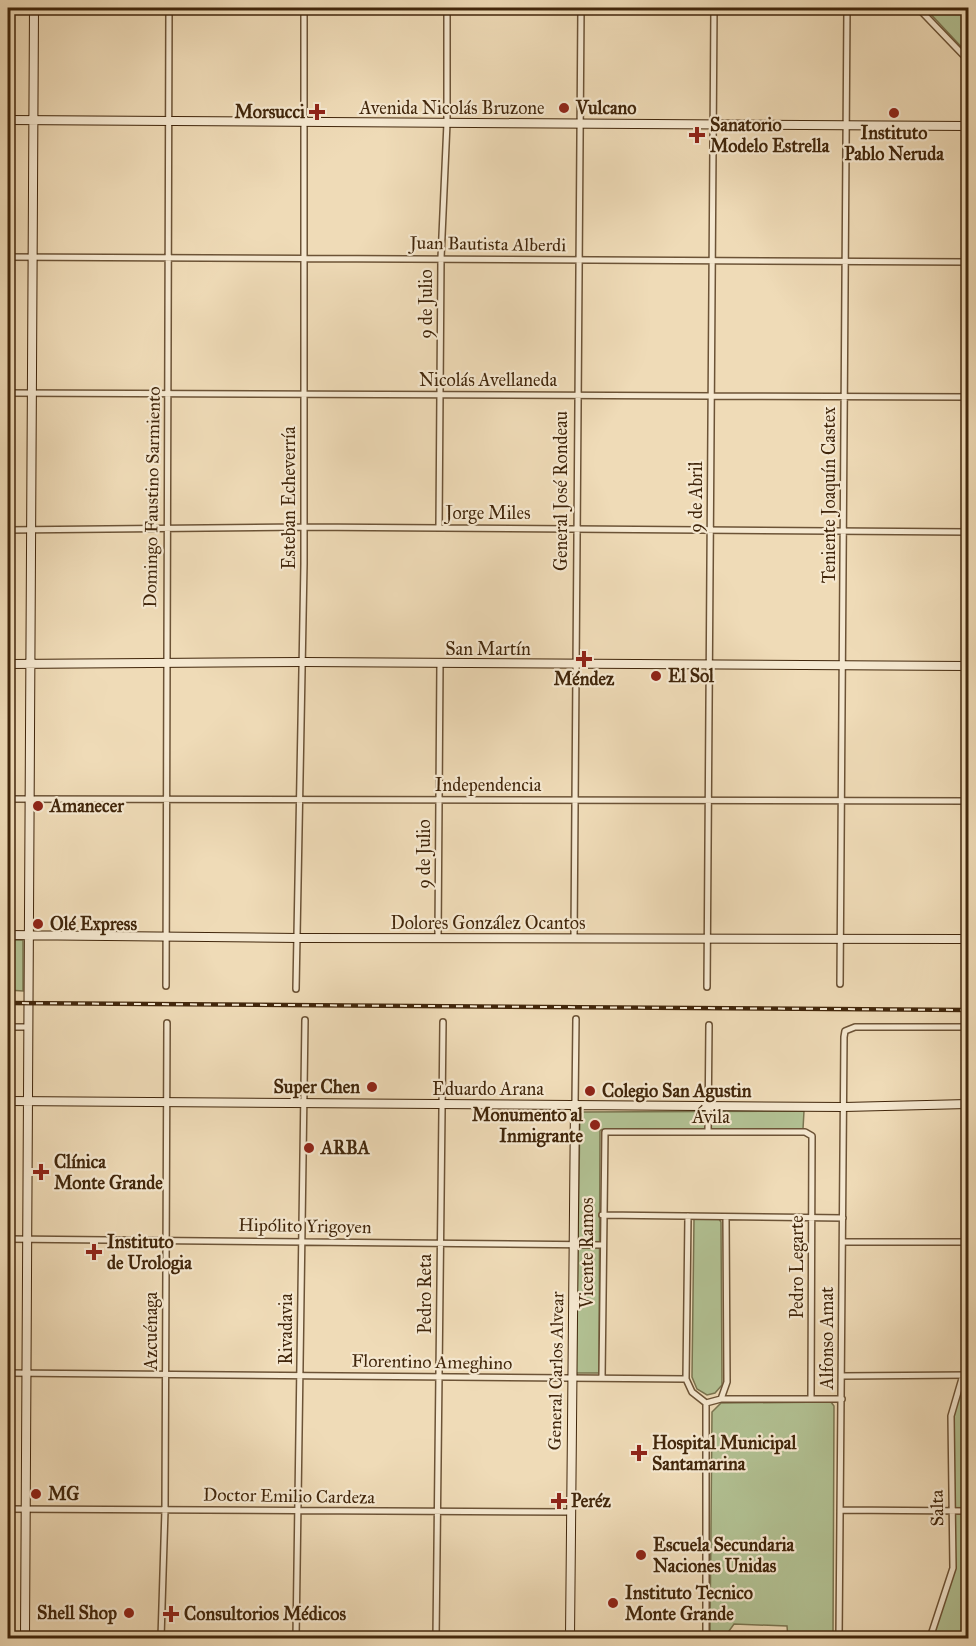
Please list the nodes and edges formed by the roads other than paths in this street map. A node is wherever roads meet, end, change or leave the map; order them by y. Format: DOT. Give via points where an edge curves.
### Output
graph roads {
  1 [pos="34,8"];
  2 [pos="169,8"];
  3 [pos="304,8"];
  4 [pos="447,8"];
  5 [pos="581,8"];
  6 [pos="714,8"];
  7 [pos="847,8"];
  8 [pos="918,8"];
  9 [pos="969,60"];
  10 [pos="8,120"];
  11 [pos="33,120"];
  12 [pos="169,121"];
  13 [pos="305,123"];
  14 [pos="447,123"];
  15 [pos="580,123"];
  16 [pos="714,123"];
  17 [pos="848,124"];
  18 [pos="969,126"];
  19 [pos="8,257"];
  20 [pos="33,257"];
  21 [pos="169,257"];
  22 [pos="306,258"];
  23 [pos="441,258"];
  24 [pos="580,260"];
  25 [pos="713,261"];
  26 [pos="845,262"];
  27 [pos="969,262"];
  28 [pos="8,393"];
  29 [pos="33,394"];
  30 [pos="168,395"];
  31 [pos="441,395"];
  32 [pos="576,395"];
  33 [pos="844,395"];
  34 [pos="304,396"];
  35 [pos="712,397"];
  36 [pos="969,397"];
  37 [pos="303,527"];
  38 [pos="439,528"];
  39 [pos="575,528"];
  40 [pos="167,529"];
  41 [pos="8,530"];
  42 [pos="711,530"];
  43 [pos="32,531"];
  44 [pos="844,531"];
  45 [pos="969,532"];
  46 [pos="303,662"];
  47 [pos="166,663"];
  48 [pos="440,663"];
  49 [pos="8,664"];
  50 [pos="32,664"];
  51 [pos="574,664"];
  52 [pos="708,665"];
  53 [pos="844,666"];
  54 [pos="969,666"];
  55 [pos="8,799"];
  56 [pos="31,799"];
  57 [pos="168,800"];
  58 [pos="301,800"];
  59 [pos="439,800"];
  60 [pos="573,800"];
  61 [pos="708,800"];
  62 [pos="843,801"];
  63 [pos="969,801"];
  64 [pos="8,935"];
  65 [pos="167,935"];
  66 [pos="29,936"];
  67 [pos="438,937"];
  68 [pos="707,937"];
  69 [pos="298,938"];
  70 [pos="574,938"];
  71 [pos="840,939"];
  72 [pos="969,939"];
  73 [pos="840,984"];
  74 [pos="166,986"];
  75 [pos="707,987"];
  76 [pos="296,989"];
  77 [pos="576,1019"];
  78 [pos="304,1020"];
  79 [pos="443,1022"];
  80 [pos="167,1023"];
  81 [pos="709,1025"];
  82 [pos="8,1027"];
  83 [pos="28,1027"];
  84 [pos="969,1027"];
  85 [pos="8,1101"];
  86 [pos="27,1101"];
  87 [pos="167,1102"];
  88 [pos="302,1103"];
  89 [pos="441,1104"];
  90 [pos="575,1104"];
  91 [pos="969,1104"];
  92 [pos="708,1105"];
  93 [pos="843,1107"];
  94 [pos="607,1131"];
  95 [pos="708,1132"];
  96 [pos="812,1136"];
  97 [pos="602,1215"];
  98 [pos="688,1216"];
  99 [pos="726,1217"];
  100 [pos="813,1218"];
  101 [pos="843,1218"];
  102 [pos="8,1239"];
  103 [pos="29,1239"];
  104 [pos="166,1240"];
  105 [pos="302,1241"];
  106 [pos="843,1242"];
  107 [pos="969,1242"];
  108 [pos="440,1243"];
  109 [pos="573,1244"];
  110 [pos="602,1245"];
  111 [pos="8,1373"];
  112 [pos="28,1373"];
  113 [pos="165,1374"];
  114 [pos="966,1375"];
  115 [pos="301,1376"];
  116 [pos="842,1376"];
  117 [pos="439,1377"];
  118 [pos="602,1378"];
  119 [pos="570,1379"];
  120 [pos="686,1379"];
  121 [pos="811,1398"];
  122 [pos="721,1399"];
  123 [pos="842,1399"];
  124 [pos="706,1403"];
  125 [pos="8,1509"];
  126 [pos="26,1509"];
  127 [pos="165,1510"];
  128 [pos="840,1510"];
  129 [pos="300,1511"];
  130 [pos="952,1511"];
  131 [pos="969,1511"];
  132 [pos="439,1512"];
  133 [pos="571,1512"];
  134 [pos="25,1638"];
  135 [pos="161,1638"];
  136 [pos="297,1638"];
  137 [pos="436,1638"];
  138 [pos="570,1638"];
  139 [pos="706,1638"];
  140 [pos="839,1638"];
  141 [pos="930,1638"];
  1 -- 11 [label="street"];
  2 -- 12 [label="street, Domingo Faustino Sarmiento"];
  3 -- 13 [label="street, Esteban Echeverría"];
  4 -- 14 [label="street, 9 de Julio"];
  5 -- 15 [label="street, General José Rondeau"];
  6 -- 16 [label="street, 9 de Abril"];
  7 -- 17 [label="street, Teniente Joaquín Castex"];
  8 -- 9 [label="street"];
  10 -- 11 [label="street, Avenida Nicolás Bruzone"];
  11 -- 12 [label="street, Avenida Nicolás Bruzone"];
  11 -- 20 [label="street"];
  12 -- 13 [label="street, Avenida Nicolás Bruzone"];
  12 -- 21 [label="street, Domingo Faustino Sarmiento"];
  13 -- 14 [label="street, Avenida Nicolás Bruzone"];
  13 -- 22 [label="street, Esteban Echeverría"];
  14 -- 15 [label="street, Avenida Nicolás Bruzone"];
  14 -- 23 [label="street, 9 de Julio"];
  15 -- 16 [label="street, Avenida Nicolás Bruzone"];
  15 -- 24 [label="street, General José Rondeau"];
  16 -- 17 [label="street, Avenida Nicolás Bruzone"];
  16 -- 25 [label="street, 9 de Abril"];
  17 -- 18 [label="street, Avenida Nicolás Bruzone"];
  17 -- 26 [label="street, Teniente Joaquín Castex"];
  19 -- 20 [label="street, Juan Bautista Alberdi"];
  20 -- 21 [label="street, Juan Bautista Alberdi"];
  20 -- 29 [label="street"];
  21 -- 22 [label="street, Juan Bautista Alberdi"];
  21 -- 30 [label="street, Domingo Faustino Sarmiento"];
  22 -- 23 [label="street, Juan Bautista Alberdi"];
  22 -- 34 [label="street, Esteban Echeverría"];
  23 -- 24 [label="street, Juan Bautista Alberdi"];
  23 -- 31 [label="street, 9 de Julio"];
  24 -- 25 [label="street, Juan Bautista Alberdi"];
  24 -- 32 [label="street, General José Rondeau"];
  25 -- 26 [label="street, Juan Bautista Alberdi"];
  25 -- 35 [label="street, 9 de Abril"];
  26 -- 27 [label="street, Juan Bautista Alberdi"];
  26 -- 33 [label="street, Teniente Joaquín Castex"];
  28 -- 29 [label="street, Nicolás Avellaneda"];
  29 -- 30 [label="street, Nicolás Avellaneda"];
  29 -- 43 [label="street"];
  30 -- 34 [label="street, Nicolás Avellaneda"];
  30 -- 40 [label="street, Domingo Faustino Sarmiento"];
  31 -- 32 [label="street, Nicolás Avellaneda"];
  31 -- 34 [label="street, Nicolás Avellaneda"];
  31 -- 38 [label="street, 9 de Julio"];
  32 -- 35 [label="street, Nicolás Avellaneda"];
  32 -- 39 [label="street, General José Rondeau"];
  33 -- 35 [label="street, Nicolás Avellaneda"];
  33 -- 36 [label="street, Nicolás Avellaneda"];
  33 -- 44 [label="street, Teniente Joaquín Castex"];
  34 -- 37 [label="street, Esteban Echeverría"];
  35 -- 42 [label="street, 9 de Abril"];
  37 -- 38 [label="street, Jorge Miles"];
  37 -- 40 [label="street, Jorge Miles"];
  37 -- 46 [label="street, Esteban Echeverría"];
  38 -- 39 [label="street, Jorge Miles"];
  39 -- 42 [label="street, Jorge Miles"];
  39 -- 51 [label="street, General José Rondeau"];
  40 -- 43 [label="street, Jorge Miles"];
  40 -- 47 [label="street, Domingo Faustino Sarmiento"];
  41 -- 43 [label="street, Jorge Miles"];
  42 -- 44 [label="street, Jorge Miles"];
  42 -- 52 [label="street, 9 de Abril"];
  43 -- 50 [label="street"];
  44 -- 45 [label="street, Jorge Miles"];
  44 -- 53 [label="street, Teniente Joaquín Castex"];
  46 -- 47 [label="street, San Martín"];
  46 -- 48 [label="street, San Martín"];
  46 -- 58 [label="street, Esteban Echeverría"];
  47 -- 50 [label="street, San Martín"];
  47 -- 57 [label="street, Domingo Faustino Sarmiento"];
  48 -- 51 [label="street, San Martín"];
  48 -- 59 [label="street, 9 de Julio"];
  49 -- 50 [label="street, San Martín"];
  50 -- 56 [label="street"];
  51 -- 52 [label="street, San Martín"];
  51 -- 60 [label="street, General José Rondeau"];
  52 -- 53 [label="street, San Martín"];
  52 -- 61 [label="street, 9 de Abril"];
  53 -- 54 [label="street, San Martín"];
  53 -- 62 [label="street, Teniente Joaquín Castex"];
  55 -- 56 [label="street, Independencia"];
  56 -- 57 [label="street, Independencia"];
  56 -- 66 [label="street"];
  57 -- 58 [label="street, Independencia"];
  57 -- 65 [label="street, Domingo Faustino Sarmiento"];
  58 -- 59 [label="street, Independencia"];
  58 -- 69 [label="street, Esteban Echeverría"];
  59 -- 60 [label="street, Independencia"];
  59 -- 67 [label="street, 9 de Julio"];
  60 -- 61 [label="street, Independencia"];
  60 -- 70 [label="street, General José Rondeau"];
  61 -- 62 [label="street, Independencia"];
  61 -- 68 [label="street, 9 de Abril"];
  62 -- 63 [label="street, Independencia"];
  62 -- 71 [label="street, Teniente Joaquín Castex"];
  64 -- 66 [label="street, Dolores González Ocantos"];
  65 -- 66 [label="street, Dolores González Ocantos"];
  65 -- 69 [label="street, Dolores González Ocantos"];
  65 -- 74 [label="street, Domingo Faustino Sarmiento"];
  66 -- 83 [label="street"];
  67 -- 69 [label="street, Dolores González Ocantos"];
  67 -- 70 [label="street, Dolores González Ocantos"];
  68 -- 70 [label="street, Dolores González Ocantos"];
  68 -- 71 [label="street, Dolores González Ocantos"];
  68 -- 75 [label="street, 9 de Abril"];
  69 -- 76 [label="street, Esteban Echeverría"];
  71 -- 72 [label="street, Dolores González Ocantos"];
  71 -- 73 [label="street, Teniente Joaquín Castex"];
  77 -- 90 [label="street"];
  78 -- 88 [label="street, Rivadavia"];
  79 -- 89 [label="street, Pedro Reta"];
  80 -- 87 [label="street, Azcuénaga"];
  81 -- 92 [label="street"];
  82 -- 83 [label="street"];
  83 -- 86 [label="street"];
  84 -- 93 [label="street, Alfonso Amat" via="855,1027 845,1031"];
  85 -- 86 [label="street, Eduardo Arana"];
  86 -- 87 [label="street, Eduardo Arana"];
  86 -- 103 [label="street"];
  87 -- 88 [label="street, Eduardo Arana"];
  87 -- 104 [label="street, Azcuénaga"];
  88 -- 89 [label="street, Eduardo Arana"];
  88 -- 105 [label="street, Rivadavia"];
  89 -- 90 [label="street, Eduardo Arana"];
  89 -- 108 [label="street, Pedro Reta"];
  90 -- 92 [label="street, Eduardo Arana"];
  90 -- 109 [label="street, General Carlos Alvear"];
  91 -- 93 [label="street, Eduardo Arana"];
  92 -- 93 [label="street, Eduardo Arana"];
  92 -- 95 [label="street"];
  93 -- 101 [label="street, Alfonso Amat"];
  94 -- 95 [label="street, Ávila"];
  94 -- 97 [label="street, Vicente Ramos" via="603,1133"];
  95 -- 96 [label="street, Ávila" via="805,1132"];
  96 -- 100 [label="street, Pedro Legarte"];
  97 -- 98 [label="street"];
  97 -- 110 [label="street, Vicente Ramos"];
  98 -- 99 [label="street"];
  98 -- 120 [label="street"];
  99 -- 100 [label="street"];
  99 -- 122 [label="street" via="727,1382"];
  100 -- 101 [label="street"];
  100 -- 121 [label="street, Pedro Legarte"];
  101 -- 106 [label="street, Alfonso Amat"];
  102 -- 103 [label="street, Hipólito Yrigoyen"];
  103 -- 104 [label="street, Hipólito Yrigoyen"];
  103 -- 112 [label="street"];
  104 -- 105 [label="street, Hipólito Yrigoyen"];
  104 -- 113 [label="street, Azcuénaga"];
  105 -- 108 [label="street, Hipólito Yrigoyen"];
  105 -- 115 [label="street, Rivadavia"];
  106 -- 107 [label="street"];
  106 -- 116 [label="street, Alfonso Amat"];
  108 -- 109 [label="street, Hipólito Yrigoyen"];
  108 -- 117 [label="street, Pedro Reta"];
  109 -- 110 [label="street, Hipólito Yrigoyen"];
  109 -- 119 [label="street, General Carlos Alvear"];
  110 -- 118 [label="street, Vicente Ramos"];
  111 -- 112 [label="street, Florentino Ameghino"];
  112 -- 113 [label="street, Florentino Ameghino"];
  112 -- 126 [label="street"];
  113 -- 115 [label="street, Florentino Ameghino"];
  113 -- 127 [label="street, Azcuénaga"];
  114 -- 116 [label="street"];
  114 -- 130 [label="street, Salta" via="951,1416"];
  115 -- 117 [label="street, Florentino Ameghino"];
  115 -- 129 [label="street, Rivadavia"];
  116 -- 123 [label="street, Alfonso Amat"];
  117 -- 119 [label="street, Florentino Ameghino"];
  117 -- 132 [label="street, Pedro Reta"];
  118 -- 119 [label="street, Florentino Ameghino"];
  118 -- 120 [label="street, Florentino Ameghino"];
  119 -- 133 [label="street, General Carlos Alvear"];
  120 -- 124 [label="street"];
  121 -- 122 [label="street"];
  121 -- 123 [label="street"];
  122 -- 124 [label="street"];
  123 -- 128 [label="street, Alfonso Amat"];
  124 -- 139 [label="street"];
  125 -- 126 [label="street, Doctor Emilio Cardeza"];
  126 -- 127 [label="street, Doctor Emilio Cardeza"];
  126 -- 134 [label="street"];
  127 -- 129 [label="street, Doctor Emilio Cardeza"];
  127 -- 135 [label="street, Azcuénaga"];
  128 -- 130 [label="street"];
  128 -- 140 [label="street, Alfonso Amat"];
  129 -- 132 [label="street, Doctor Emilio Cardeza"];
  129 -- 136 [label="street, Rivadavia"];
  130 -- 131 [label="street"];
  130 -- 141 [label="street, Salta" via="953,1568"];
  132 -- 133 [label="street, Doctor Emilio Cardeza"];
  132 -- 137 [label="street, Pedro Reta"];
  133 -- 138 [label="street, General Carlos Alvear"];
}
